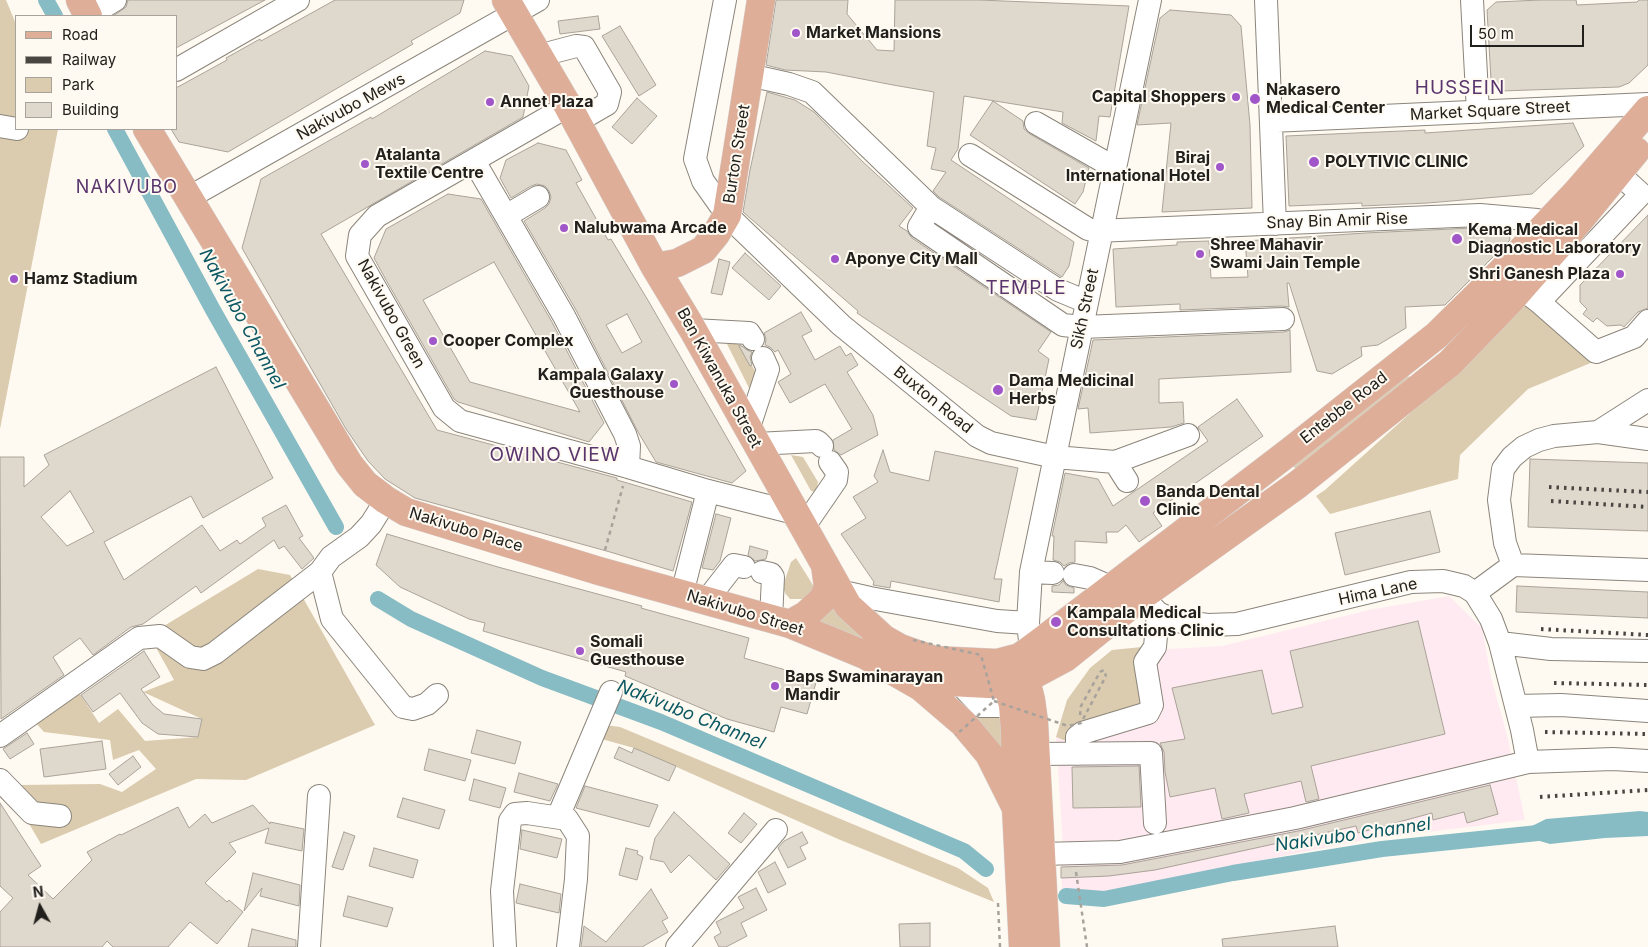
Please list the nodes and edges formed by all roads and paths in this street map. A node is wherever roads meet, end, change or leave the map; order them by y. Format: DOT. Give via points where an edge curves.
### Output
graph roads {
  1 [pos="80,0"];
  2 [pos="115,0"];
  3 [pos="298,0"];
  4 [pos="538,0"];
  5 [pos="725,0"];
  6 [pos="761,0"];
  7 [pos="1150,0"];
  8 [pos="1266,0"];
  9 [pos="1472,0"];
  10 [pos="510,7"];
  11 [pos="88,15"];
  12 [pos="90,15"];
  13 [pos="538,56"];
  14 [pos="178,69"];
  15 [pos="749,76"];
  16 [pos="1648,104"];
  17 [pos="1648,110"];
  18 [pos="1478,112"];
  19 [pos="572,114"];
  20 [pos="1271,121"];
  21 [pos="1036,123"];
  22 [pos="0,126"];
  23 [pos="15,129"];
  24 [pos="148,130"];
  25 [pos="1648,137"];
  26 [pos="970,154"];
  27 [pos="474,162"];
  28 [pos="1115,168"];
  29 [pos="1618,173"];
  30 [pos="538,197"];
  31 [pos="188,198"];
  32 [pos="931,207"];
  33 [pos="728,215"];
  34 [pos="506,216"];
  35 [pos="1276,224"];
  36 [pos="1556,230"];
  37 [pos="1102,231"];
  38 [pos="655,267"];
  39 [pos="1530,295"];
  40 [pos="1087,302"];
  41 [pos="1283,319"];
  42 [pos="1648,321"];
  43 [pos="1082,327"];
  44 [pos="693,330"];
  45 [pos="752,339"];
  46 [pos="1412,355"];
  47 [pos="763,358"];
  48 [pos="1431,378"];
  49 [pos="1648,400"];
  50 [pos="1598,432"];
  51 [pos="1188,435"];
  52 [pos="752,437"];
  53 [pos="1648,439"];
  54 [pos="1055,457"];
  55 [pos="1115,462"];
  56 [pos="1274,463"];
  57 [pos="628,467"];
  58 [pos="1127,481"];
  59 [pos="1297,485"];
  60 [pos="708,491"];
  61 [pos="386,500"];
  62 [pos="799,520"];
  63 [pos="1513,564"];
  64 [pos="825,565"];
  65 [pos="1648,570"];
  66 [pos="599,571"];
  67 [pos="320,572"];
  68 [pos="1053,573"];
  69 [pos="1112,588"];
  70 [pos="839,590"];
  71 [pos="1475,594"];
  72 [pos="694,597"];
  73 [pos="1150,605"];
  74 [pos="781,621"];
  75 [pos="913,640"];
  76 [pos="1500,643"];
  77 [pos="1078,648"];
  78 [pos="1648,651"];
  79 [pos="887,666"];
  80 [pos="1002,684"];
  81 [pos="437,695"];
  82 [pos="607,702"];
  83 [pos="1516,706"];
  84 [pos="1648,711"];
  85 [pos="1034,722"];
  86 [pos="0,736"];
  87 [pos="1079,743"];
  88 [pos="1036,754"];
  89 [pos="1648,760"];
  90 [pos="1528,762"];
  91 [pos="0,780"];
  92 [pos="319,796"];
  93 [pos="1016,808"];
  94 [pos="60,816"];
  95 [pos="558,818"];
  96 [pos="1155,823"];
  97 [pos="776,830"];
  98 [pos="1073,853"];
  99 [pos="1041,854"];
  100 [pos="309,947"];
  101 [pos="505,947"];
  102 [pos="568,947"];
  103 [pos="677,947"];
  104 [pos="1023,947"];
  105 [pos="1046,947"];
  106 [pos="1087,947"];
  1 -- 11 [label="main road"];
  2 -- 12 [label="street"];
  3 -- 14 [label="street"];
  4 -- 10 [label="street, Nakivubo Mews"];
  5 -- 33 [label="street, Buxton Road" via="695,159 703,182"];
  6 -- 15 [label="main road, Burton Street"];
  7 -- 28 [label="street, Sikh Street"];
  8 -- 20 [label="street"];
  9 -- 18 [label="street"];
  10 -- 13 [label="main road, Ben Kiwanuka Street"];
  10 -- 31 [label="street, Nakivubo Mews"];
  13 -- 19 [label="main road, Ben Kiwanuka Street"];
  13 -- 19 [label="street, Nakivubo Green" via="576,46 584,47 610,92 607,104"];
  15 -- 32 [label="street" via="812,92"];
  15 -- 33 [label="main road, Burton Street"];
  16 -- 18 [label="street, Market Square Street"];
  17 -- 36 [label="main road, Entebbe Road" via="1576,193"];
  18 -- 20 [label="street, Market Square Street"];
  19 -- 27 [label="street, Nakivubo Green"];
  19 -- 38 [label="main road, Ben Kiwanuka Street"];
  20 -- 35 [label="street"];
  21 -- 28 [label="street"];
  22 -- 23 [label="street"];
  24 -- 31 [label="main road, Nakivubo Place"];
  25 -- 29 [label="main road, Entebbe Road"];
  26 -- 37 [label="street" via="1088,229"];
  27 -- 34 [label="street"];
  27 -- 57 [label="street, Nakivubo Green" via="377,216 360,235 357,256 450,415 460,421"];
  28 -- 37 [label="street, Sikh Street"];
  29 -- 36 [label="main road, Entebbe Road"];
  29 -- 39 [label="street" via="1640,194"];
  30 -- 34 [label="street"];
  31 -- 61 [label="main road, Nakivubo Place" via="349,464 365,484"];
  32 -- 40 [label="street" via="1058,290"];
  32 -- 43 [label="street" via="919,227 1063,325"];
  33 -- 38 [label="main road, Burton Street" via="702,250 677,263"];
  33 -- 54 [label="street, Buxton Road" via="842,325 977,436 992,443"];
  34 -- 57 [label="street" via="564,316 625,434 629,446"];
  35 -- 36 [label="street, Snay Bin Amir Rise" via="1480,215 1526,218"];
  35 -- 37 [label="street, Snay Bin Amir Rise"];
  36 -- 39 [label="main road, Entebbe Road"];
  36 -- 46 [label="main road, Entebbe Road"];
  37 -- 40 [label="street, Sikh Street"];
  38 -- 44 [label="main road, Ben Kiwanuka Street"];
  39 -- 42 [label="street" via="1596,352 1634,337"];
  39 -- 48 [label="main road, Entebbe Road"];
  40 -- 43 [label="street, Sikh Street"];
  41 -- 43 [label="street"];
  43 -- 54 [label="street, Sikh Street"];
  44 -- 45 [label="street" via="749,333"];
  44 -- 52 [label="main road, Ben Kiwanuka Street"];
  46 -- 48 [label="main road"];
  46 -- 56 [label="main road, Entebbe Road"];
  47 -- 52 [label="street" via="768,369"];
  48 -- 59 [label="main road, Entebbe Road"];
  49 -- 50 [label="street"];
  50 -- 53 [label="street"];
  50 -- 63 [label="street" via="1539,440 1524,447 1503,470 1499,500 1505,543"];
  51 -- 55 [label="street, Buxton Road"];
  52 -- 62 [label="main road, Ben Kiwanuka Street"];
  52 -- 62 [label="street" via="816,441 837,472 836,480"];
  54 -- 55 [label="street, Buxton Road"];
  54 -- 68 [label="street, Sikh Street"];
  55 -- 58 [label="street"];
  56 -- 59 [label="main road"];
  56 -- 69 [label="main road, Entebbe Road"];
  57 -- 60 [label="street, Nakivubo Green"];
  57 -- 66 [label="path"];
  59 -- 73 [label="main road, Entebbe Road"];
  60 -- 62 [label="street, Nakivubo Green"];
  60 -- 72 [label="street"];
  61 -- 66 [label="main road, Nakivubo Place" via="406,512"];
  61 -- 67 [label="street" via="371,524 331,557"];
  62 -- 64 [label="main road, Ben Kiwanuka Street"];
  63 -- 65 [label="street"];
  63 -- 71 [label="street"];
  64 -- 70 [label="main road, Ben Kiwanuka Street"];
  64 -- 74 [label="main road" via="828,587 823,599 811,611"];
  66 -- 72 [label="main road, Nakivubo Street"];
  67 -- 81 [label="street" via="332,619 403,707 413,710"];
  67 -- 86 [label="street" via="215,653 203,659 190,657 160,636 139,638"];
  68 -- 69 [label="street" via="1090,578"];
  68 -- 80 [label="street, Sikh Street"];
  69 -- 80 [label="main road, Entebbe Road"];
  70 -- 80 [label="main road, Ben Kiwanuka Street" via="848,606 884,639 934,660 966,662"];
  70 -- 80 [label="street" via="997,621"];
  71 -- 73 [label="street, Hima Lane" via="1464,586 1443,581 1410,582 1237,624 1208,625 1176,621"];
  71 -- 76 [label="street" via="1491,619"];
  72 -- 74 [label="main road, Nakivubo Street"];
  72 -- 74 [label="street" via="734,565 753,569 773,577"];
  73 -- 77 [label="main road, Entebbe Road"];
  73 -- 87 [label="street" via="1155,647 1146,662 1152,706 1148,714"];
  74 -- 79 [label="main road, Nakivubo Street"];
  75 -- 80 [label="path, bridge" via="982,655"];
  76 -- 78 [label="street" via="1551,649"];
  76 -- 83 [label="street"];
  77 -- 80 [label="main road, Entebbe Road" via="1065,658"];
  77 -- 85 [label="main road"];
  79 -- 80 [label="main road" via="933,679"];
  79 -- 80 [label="main road" via="921,687"];
  80 -- 80 [label="path, bridge"];
  80 -- 85 [label="main road"];
  80 -- 87 [label="path, bridge" via="1068,726 1081,722 1106,676 1104,670 1081,706 1079,713"];
  80 -- 93 [label="main road" via="1015,731"];
  80 -- 93 [label="main road" via="989,754"];
  82 -- 95 [label="street"];
  83 -- 84 [label="street" via="1561,705"];
  83 -- 90 [label="street"];
  85 -- 88 [label="main road"];
  87 -- 88 [label="street"];
  87 -- 96 [label="street" via="1151,753"];
  88 -- 99 [label="main road"];
  89 -- 90 [label="street"];
  90 -- 98 [label="street" via="1295,818 1120,852"];
  91 -- 94 [label="street" via="32,813"];
  92 -- 100 [label="street"];
  93 -- 104 [label="main road"];
  95 -- 101 [label="street" via="521,813 512,816 502,891"];
  95 -- 102 [label="street" via="567,819 578,836"];
  97 -- 103 [label="street"];
  98 -- 99 [label="street"];
  98 -- 106 [label="path"];
  99 -- 105 [label="main road"];
}
